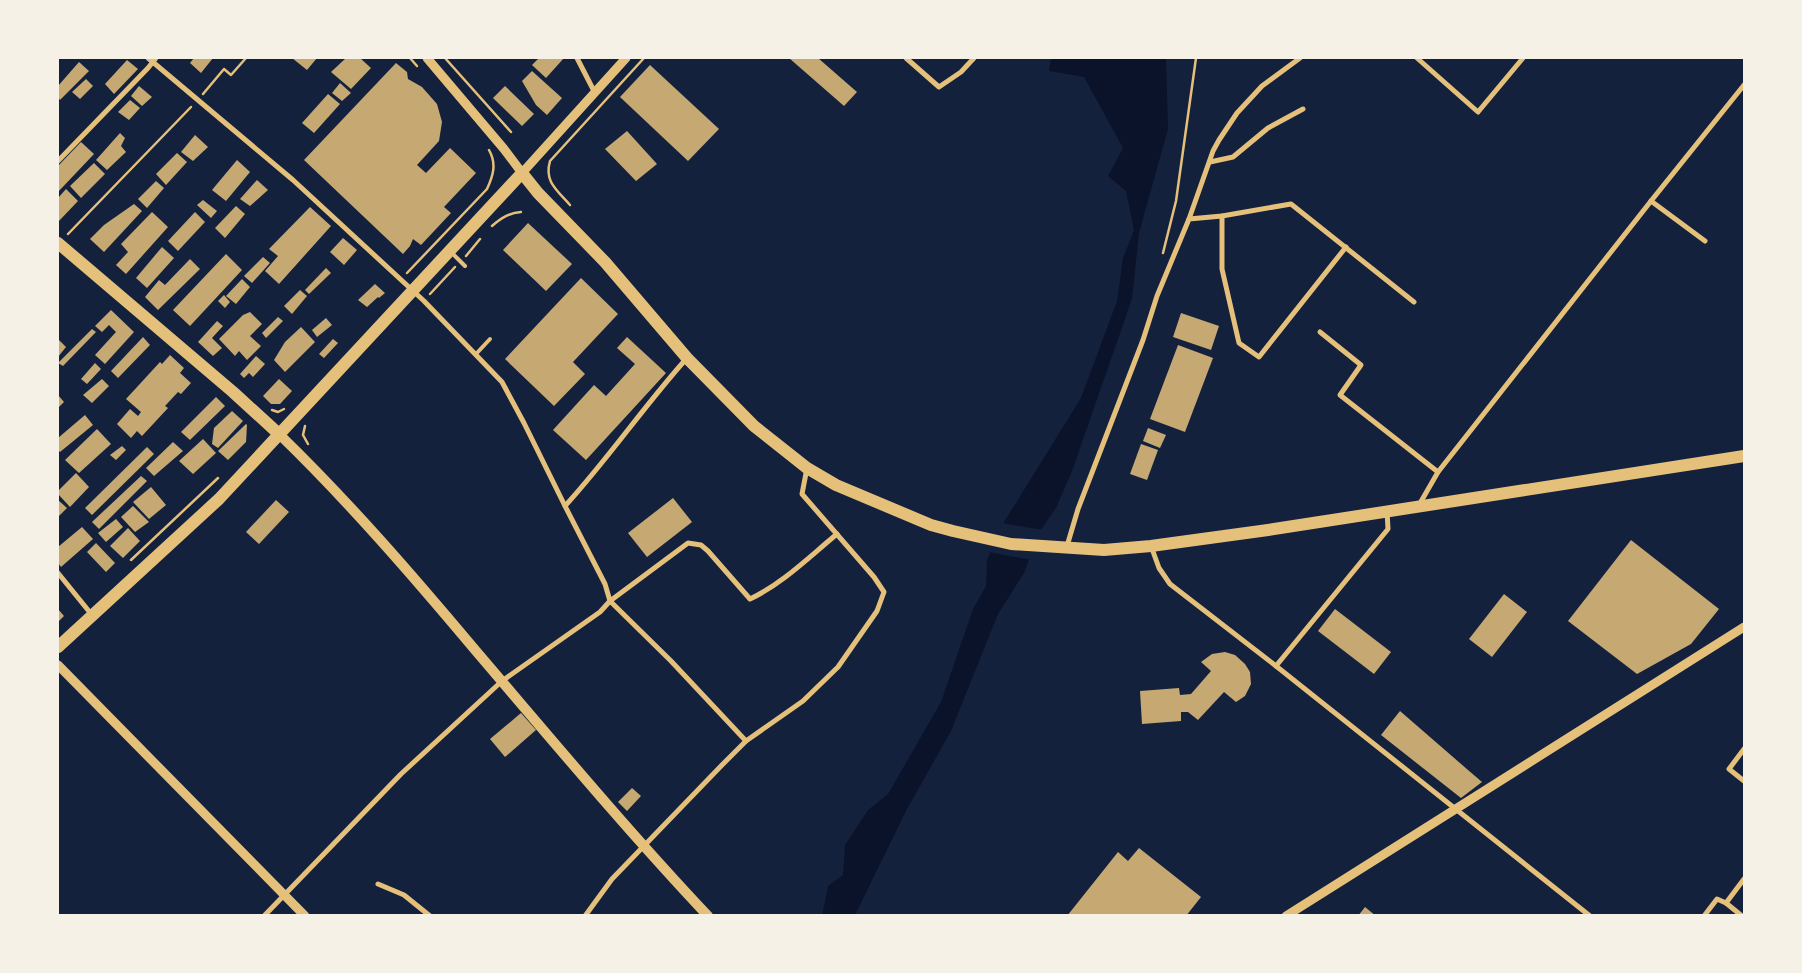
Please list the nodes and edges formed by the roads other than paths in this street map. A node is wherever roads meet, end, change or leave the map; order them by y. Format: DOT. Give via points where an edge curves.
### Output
graph roads {
  1 [pos="427,58"];
  2 [pos="577,58"];
  3 [pos="626,58"];
  4 [pos="906,58"];
  5 [pos="974,58"];
  6 [pos="1300,58"];
  7 [pos="1418,58"];
  8 [pos="1523,58"];
  9 [pos="152,59"];
  10 [pos="1744,85"];
  11 [pos="595,93"];
  12 [pos="1303,109"];
  13 [pos="58,161"];
  14 [pos="1210,162"];
  15 [pos="522,173"];
  16 [pos="1651,201"];
  17 [pos="1222,216"];
  18 [pos="1189,219"];
  19 [pos="62,239"];
  20 [pos="1705,241"];
  21 [pos="1346,248"];
  22 [pos="450,252"];
  23 [pos="465,266"];
  24 [pos="412,290"];
  25 [pos="1414,302"];
  26 [pos="1320,332"];
  27 [pos="490,339"];
  28 [pos="476,354"];
  29 [pos="687,358"];
  30 [pos="280,435"];
  31 [pos="1744,456"];
  32 [pos="807,468"];
  33 [pos="1438,472"];
  34 [pos="565,506"];
  35 [pos="1418,507"];
  36 [pos="1387,511"];
  37 [pos="837,534"];
  38 [pos="1150,546"];
  39 [pos="1061,548"];
  40 [pos="58,574"];
  41 [pos="610,601"];
  42 [pos="92,616"];
  43 [pos="1744,629"];
  44 [pos="58,647"];
  45 [pos="58,665"];
  46 [pos="1276,666"];
  47 [pos="502,681"];
  48 [pos="746,741"];
  49 [pos="1744,749"];
  50 [pos="1744,781"];
  51 [pos="1455,809"];
  52 [pos="643,846"];
  53 [pos="1744,879"];
  54 [pos="378,884"];
  55 [pos="284,894"];
  56 [pos="1726,903"];
  57 [pos="264,916"];
  58 [pos="305,916"];
  59 [pos="430,916"];
  60 [pos="585,916"];
  61 [pos="708,916"];
  62 [pos="1286,916"];
  63 [pos="1590,916"];
  64 [pos="1704,916"];
  65 [pos="1742,916"];
  1 -- 15 [label="street"];
  2 -- 11 [label="street"];
  3 -- 11 [label="street"];
  4 -- 5 [label="street" via="939,88"];
  6 -- 14 [label="street" via="1262,86 1237,113 1219,140"];
  7 -- 8 [label="street" via="1478,112"];
  9 -- 13 [label="street"];
  9 -- 24 [label="street" via="292,180"];
  10 -- 16 [label="street"];
  11 -- 15 [label="street"];
  12 -- 14 [label="street" via="1268,128 1233,156"];
  14 -- 18 [label="street"];
  15 -- 22 [label="main road"];
  15 -- 29 [label="main road" via="605,262"];
  16 -- 20 [label="street"];
  16 -- 33 [label="street"];
  17 -- 18 [label="street"];
  17 -- 21 [label="street" via="1291,204"];
  17 -- 21 [label="street" via="1222,269 1239,343 1259,357"];
  18 -- 39 [label="street"];
  19 -- 30 [label="main road"];
  21 -- 25 [label="street"];
  22 -- 23 [label="lane"];
  22 -- 24 [label="main road"];
  24 -- 28 [label="street"];
  24 -- 30 [label="main road"];
  26 -- 33 [label="street" via="1361,366 1340,395"];
  27 -- 28 [label="lane"];
  28 -- 34 [label="street" via="502,382"];
  29 -- 32 [label="main road" via="754,426"];
  29 -- 34 [label="street"];
  30 -- 42 [label="main road" via="219,499"];
  30 -- 47 [label="main road" via="377,534"];
  31 -- 35 [label="main road"];
  32 -- 37 [label="street" via="802,494"];
  32 -- 39 [label="main road" via="836,485 931,525 1011,544"];
  33 -- 35 [label="street"];
  34 -- 41 [label="street" via="605,584"];
  35 -- 36 [label="main road"];
  36 -- 38 [label="main road"];
  36 -- 46 [label="street" via="1388,529"];
  37 -- 41 [label="street" via="787,575 750,599 708,551 701,545 688,543"];
  37 -- 48 [label="street" via="884,592 878,611 838,667 803,701"];
  38 -- 39 [label="main road" via="1104,550"];
  38 -- 46 [label="street" via="1170,584"];
  40 -- 42 [label="street"];
  41 -- 47 [label="street" via="600,612"];
  41 -- 48 [label="street"];
  42 -- 44 [label="main road"];
  43 -- 51 [label="street"];
  45 -- 55 [label="street"];
  46 -- 51 [label="street"];
  47 -- 52 [label="main road"];
  47 -- 55 [label="street" via="402,774"];
  48 -- 52 [label="street"];
  49 -- 50 [label="street" via="1729,769"];
  51 -- 62 [label="street"];
  51 -- 63 [label="street"];
  52 -- 60 [label="street" via="612,879"];
  52 -- 61 [label="main road"];
  53 -- 56 [label="street"];
  54 -- 59 [label="street" via="404,895"];
  55 -- 57 [label="street"];
  55 -- 58 [label="street"];
  56 -- 64 [label="street" via="1717,899"];
  56 -- 65 [label="street"];
}
